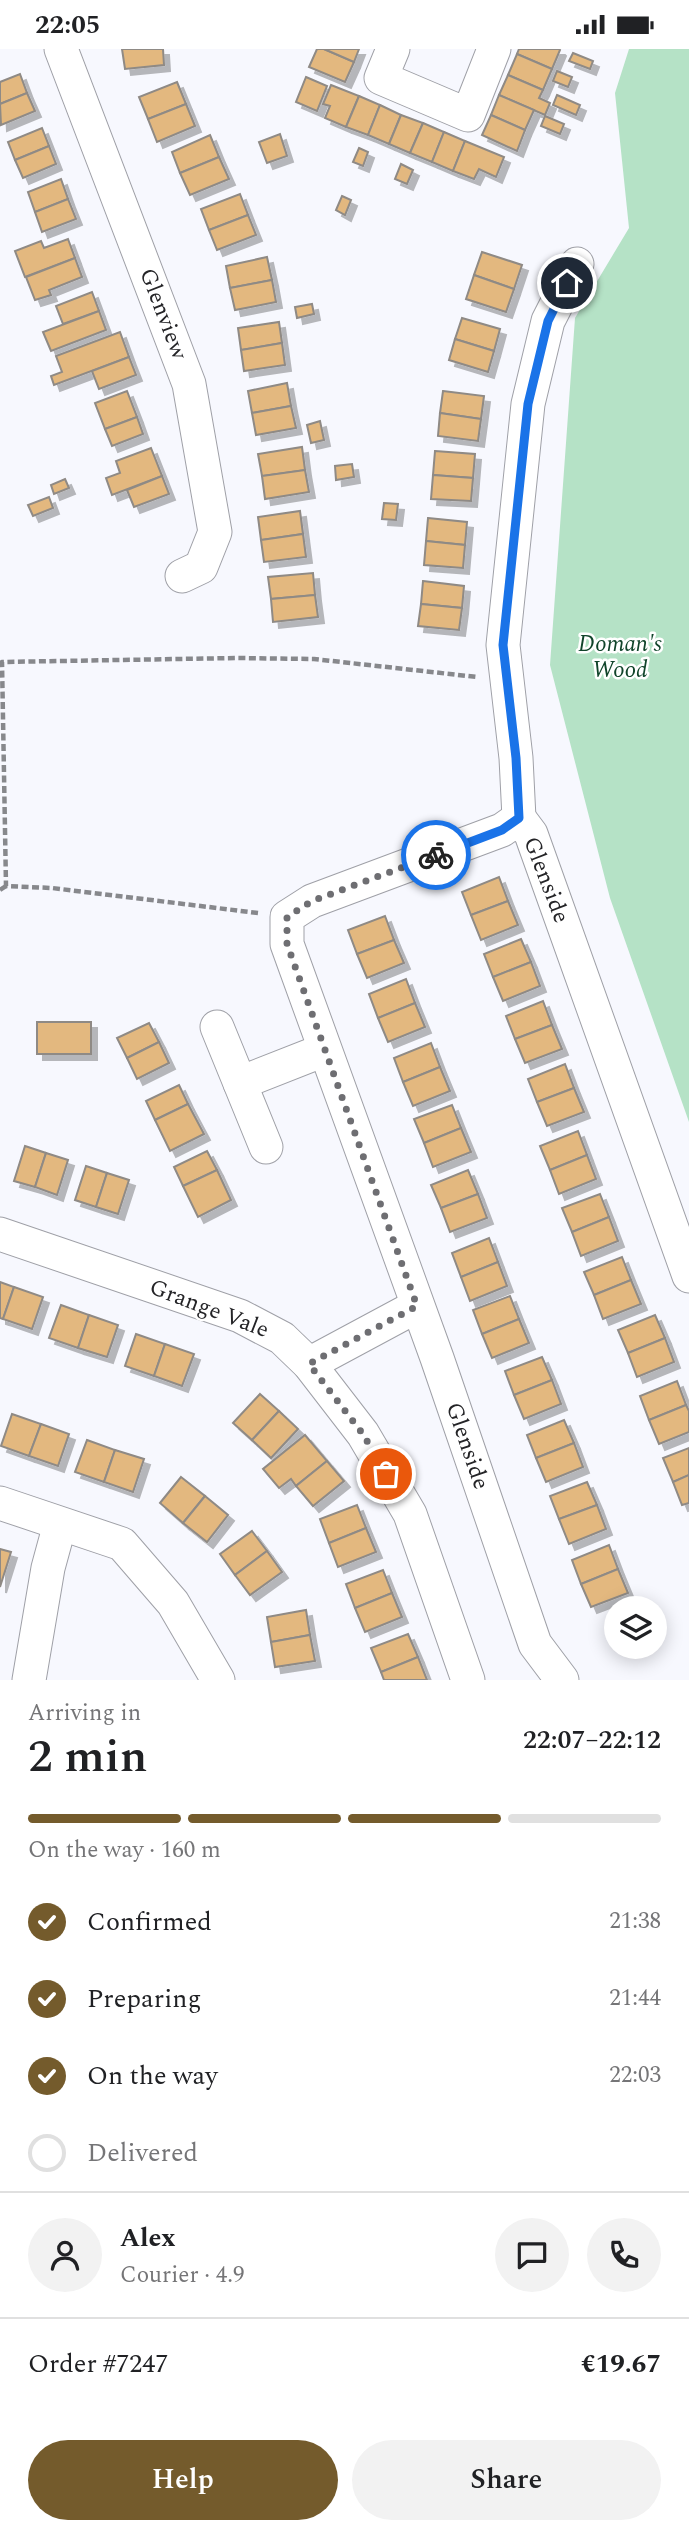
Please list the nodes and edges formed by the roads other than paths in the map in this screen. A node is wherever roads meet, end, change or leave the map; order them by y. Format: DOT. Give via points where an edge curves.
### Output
graph roads {
  1 [pos="61,49"];
  2 [pos="393,49"];
  3 [pos="494,49"];
  4 [pos="577,264"];
  5 [pos="182,576"];
  6 [pos="519,818"];
  7 [pos="217,1027"];
  8 [pos="324,1050"];
  9 [pos="240,1083"];
  10 [pos="266,1147"];
  11 [pos="0,1234"];
  12 [pos="689,1276"];
  13 [pos="417,1306"];
  14 [pos="309,1364"];
  15 [pos="0,1503"];
  16 [pos="60,1524"];
  17 [pos="29,1680"];
  18 [pos="218,1680"];
  19 [pos="468,1680"];
  20 [pos="562,1680"];
  1 -- 5 [label="street, Glenview" via="189,384 215,532 201,567"];
  2 -- 3 [label="street" via="381,78 468,115"];
  4 -- 6 [label="street" via="548,321 528,404 503,645"];
  6 -- 8 [label="street, Glenside" via="502,830 312,901 287,917 287,944"];
  6 -- 12 [label="street, Glenside" via="531,834"];
  7 -- 9 [label="street"];
  8 -- 9 [label="street"];
  8 -- 13 [label="street, Glenside"];
  9 -- 10 [label="street"];
  11 -- 14 [label="street, Grange Vale" via="240,1316 282,1338"];
  13 -- 14 [label="street"];
  13 -- 20 [label="street, Glenside" via="535,1644"];
  14 -- 19 [label="street, Grange Vale" via="363,1434 410,1514"];
  15 -- 16 [label="street"];
  16 -- 17 [label="street"];
  16 -- 18 [label="street" via="121,1544 173,1603"];
}
